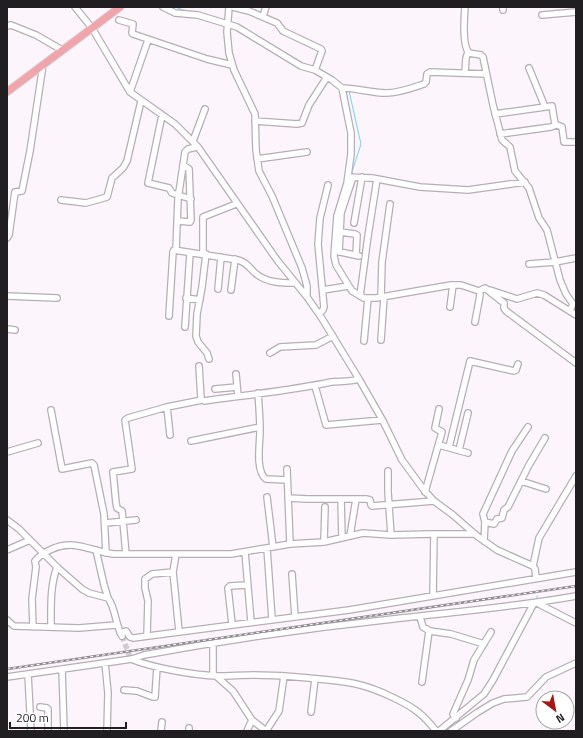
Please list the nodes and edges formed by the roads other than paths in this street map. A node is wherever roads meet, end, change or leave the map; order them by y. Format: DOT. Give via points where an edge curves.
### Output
graph roads {
  1 [pos="75,7"];
  2 [pos="120,7"];
  3 [pos="163,7"];
  4 [pos="229,7"];
  5 [pos="233,7"];
  6 [pos="266,7"];
  7 [pos="465,7"];
  8 [pos="576,12"];
  9 [pos="542,14"];
  10 [pos="263,16"];
  11 [pos="119,20"];
  12 [pos="228,23"];
  13 [pos="7,26"];
  14 [pos="92,28"];
  15 [pos="148,40"];
  16 [pos="62,50"];
  17 [pos="468,52"];
  18 [pos="43,65"];
  19 [pos="232,65"];
  20 [pos="529,68"];
  21 [pos="315,69"];
  22 [pos="465,73"];
  23 [pos="486,74"];
  24 [pos="327,77"];
  25 [pos="344,88"];
  26 [pos="7,92"];
  27 [pos="130,92"];
  28 [pos="141,101"];
  29 [pos="545,106"];
  30 [pos="205,109"];
  31 [pos="162,114"];
  32 [pos="495,114"];
  33 [pos="255,121"];
  34 [pos="556,125"];
  35 [pos="500,134"];
  36 [pos="193,141"];
  37 [pos="576,142"];
  38 [pos="197,147"];
  39 [pos="307,152"];
  40 [pos="257,160"];
  41 [pos="183,165"];
  42 [pos="351,177"];
  43 [pos="362,177"];
  44 [pos="378,179"];
  45 [pos="525,182"];
  46 [pos="328,186"];
  47 [pos="179,196"];
  48 [pos="191,199"];
  49 [pos="62,200"];
  50 [pos="236,204"];
  51 [pos="390,204"];
  52 [pos="178,221"];
  53 [pos="354,223"];
  54 [pos="340,232"];
  55 [pos="7,238"];
  56 [pos="176,250"];
  57 [pos="337,251"];
  58 [pos="190,253"];
  59 [pos="204,254"];
  60 [pos="356,256"];
  61 [pos="221,257"];
  62 [pos="365,257"];
  63 [pos="576,258"];
  64 [pos="235,259"];
  65 [pos="555,262"];
  66 [pos="529,264"];
  67 [pos="295,283"];
  68 [pos="453,285"];
  69 [pos="348,286"];
  70 [pos="218,289"];
  71 [pos="231,290"];
  72 [pos="323,290"];
  73 [pos="483,290"];
  74 [pos="360,295"];
  75 [pos="7,296"];
  76 [pos="307,296"];
  77 [pos="381,296"];
  78 [pos="58,298"];
  79 [pos="186,298"];
  80 [pos="368,298"];
  81 [pos="200,300"];
  82 [pos="450,307"];
  83 [pos="570,310"];
  84 [pos="319,314"];
  85 [pos="576,315"];
  86 [pos="169,316"];
  87 [pos="475,322"];
  88 [pos="185,327"];
  89 [pos="7,329"];
  90 [pos="15,330"];
  91 [pos="333,336"];
  92 [pos="381,340"];
  93 [pos="364,342"];
  94 [pos="270,353"];
  95 [pos="209,359"];
  96 [pos="576,363"];
  97 [pos="518,364"];
  98 [pos="199,366"];
  99 [pos="236,374"];
  100 [pos="359,379"];
  101 [pos="315,386"];
  102 [pos="237,387"];
  103 [pos="215,390"];
  104 [pos="258,393"];
  105 [pos="238,396"];
  106 [pos="202,400"];
  107 [pos="167,407"];
  108 [pos="439,409"];
  109 [pos="51,410"];
  110 [pos="468,413"];
  111 [pos="382,420"];
  112 [pos="260,427"];
  113 [pos="528,427"];
  114 [pos="170,435"];
  115 [pos="545,438"];
  116 [pos="191,441"];
  117 [pos="38,443"];
  118 [pos="439,444"];
  119 [pos="449,447"];
  120 [pos="459,450"];
  121 [pos="7,452"];
  122 [pos="468,453"];
  123 [pos="287,469"];
  124 [pos="388,471"];
  125 [pos="576,476"];
  126 [pos="287,480"];
  127 [pos="520,481"];
  128 [pos="546,489"];
  129 [pos="426,492"];
  130 [pos="267,497"];
  131 [pos="288,498"];
  132 [pos="341,499"];
  133 [pos="356,499"];
  134 [pos="434,501"];
  135 [pos="389,504"];
  136 [pos="325,507"];
  137 [pos="7,520"];
  138 [pos="136,520"];
  139 [pos="123,521"];
  140 [pos="485,522"];
  141 [pos="105,523"];
  142 [pos="434,534"];
  143 [pos="475,534"];
  144 [pos="391,535"];
  145 [pos="350,536"];
  146 [pos="342,538"];
  147 [pos="30,540"];
  148 [pos="484,541"];
  149 [pos="324,542"];
  150 [pos="290,544"];
  151 [pos="273,547"];
  152 [pos="267,548"];
  153 [pos="7,550"];
  154 [pos="96,550"];
  155 [pos="245,552"];
  156 [pos="43,553"];
  157 [pos="106,553"];
  158 [pos="126,554"];
  159 [pos="176,554"];
  160 [pos="534,566"];
  161 [pos="57,567"];
  162 [pos="173,572"];
  163 [pos="576,572"];
  164 [pos="292,574"];
  165 [pos="536,578"];
  166 [pos="248,585"];
  167 [pos="433,595"];
  168 [pos="576,596"];
  169 [pos="108,598"];
  170 [pos="536,603"];
  171 [pos="295,617"];
  172 [pos="420,617"];
  173 [pos="272,619"];
  174 [pos="7,620"];
  175 [pos="251,622"];
  176 [pos="576,623"];
  177 [pos="232,624"];
  178 [pos="116,625"];
  179 [pos="33,627"];
  180 [pos="51,627"];
  181 [pos="429,630"];
  182 [pos="180,631"];
  183 [pos="491,632"];
  184 [pos="147,636"];
  185 [pos="213,644"];
  186 [pos="484,644"];
  187 [pos="131,658"];
  188 [pos="105,663"];
  189 [pos="576,663"];
  190 [pos="157,667"];
  191 [pos="62,669"];
  192 [pos="28,674"];
  193 [pos="214,675"];
  194 [pos="284,676"];
  195 [pos="7,677"];
  196 [pos="315,679"];
  197 [pos="422,682"];
  198 [pos="124,690"];
  199 [pos="40,707"];
  200 [pos="311,712"];
  201 [pos="456,718"];
  202 [pos="252,720"];
  203 [pos="162,722"];
  204 [pos="31,731"];
  205 [pos="48,731"];
  206 [pos="64,731"];
  207 [pos="107,731"];
  208 [pos="161,731"];
  209 [pos="247,731"];
  210 [pos="266,731"];
  211 [pos="437,731"];
  212 [pos="451,731"];
  1 -- 14 [label="street"];
  2 -- 14 [label="main road"];
  3 -- 12 [label="street" via="175,13 198,15"];
  4 -- 12 [label="street"];
  5 -- 10 [label="street"];
  6 -- 10 [label="street"];
  7 -- 17 [label="street" via="464,32"];
  8 -- 9 [label="street"];
  10 -- 21 [label="street" via="278,23 283,31 321,49"];
  11 -- 15 [label="street" via="134,24 132,34"];
  12 -- 19 [label="street"];
  12 -- 21 [label="street" via="239,27 301,66"];
  13 -- 16 [label="street" via="11,25 36,35"];
  14 -- 16 [label="main road"];
  14 -- 27 [label="street"];
  15 -- 19 [label="street"];
  15 -- 27 [label="street"];
  16 -- 18 [label="main road"];
  17 -- 22 [label="street"];
  17 -- 23 [label="street" via="482,56"];
  18 -- 26 [label="main road"];
  18 -- 55 [label="street" via="24,182 21,191 15,192"];
  19 -- 33 [label="street" via="253,108"];
  20 -- 29 [label="street"];
  21 -- 24 [label="street"];
  22 -- 23 [label="street"];
  22 -- 25 [label="street" via="430,72 425,83 390,93"];
  23 -- 32 [label="street"];
  24 -- 25 [label="street"];
  24 -- 33 [label="street" via="309,105 302,123"];
  25 -- 42 [label="street" via="351,133"];
  27 -- 28 [label="street"];
  28 -- 31 [label="street"];
  28 -- 49 [label="street" via="127,161 112,178 107,197 86,203"];
  29 -- 32 [label="street"];
  29 -- 34 [label="street" via="553,106"];
  30 -- 36 [label="street"];
  31 -- 36 [label="street"];
  31 -- 47 [label="street" via="148,183 170,189 171,193"];
  32 -- 35 [label="street"];
  33 -- 40 [label="street"];
  34 -- 35 [label="street"];
  34 -- 37 [label="street" via="562,126 564,143"];
  35 -- 45 [label="street" via="510,147 515,171"];
  36 -- 38 [label="street"];
  38 -- 41 [label="street" via="186,150"];
  38 -- 50 [label="street"];
  39 -- 40 [label="street"];
  40 -- 76 [label="street" via="261,176 302,268"];
  41 -- 47 [label="street"];
  41 -- 48 [label="street" via="189,169"];
  42 -- 43 [label="street"];
  42 -- 54 [label="street" via="341,214"];
  42 -- 57 [label="street" via="337,214"];
  43 -- 44 [label="street"];
  43 -- 53 [label="street"];
  44 -- 45 [label="street" via="416,187 468,190"];
  44 -- 62 [label="street"];
  45 -- 65 [label="street" via="539,218 548,232"];
  46 -- 72 [label="street" via="320,218 318,244"];
  47 -- 48 [label="street"];
  47 -- 52 [label="street"];
  48 -- 52 [label="street" via="191,221"];
  50 -- 59 [label="street" via="203,217"];
  50 -- 67 [label="street"];
  51 -- 77 [label="street" via="382,262"];
  52 -- 56 [label="street"];
  54 -- 57 [label="street"];
  54 -- 60 [label="street" via="357,235"];
  56 -- 58 [label="street"];
  56 -- 86 [label="street" via="173,252"];
  57 -- 60 [label="street"];
  57 -- 69 [label="street" via="336,265"];
  58 -- 59 [label="street"];
  58 -- 79 [label="street"];
  59 -- 61 [label="street"];
  59 -- 81 [label="street"];
  60 -- 62 [label="street"];
  61 -- 64 [label="street"];
  61 -- 70 [label="street"];
  62 -- 74 [label="street"];
  63 -- 65 [label="street"];
  64 -- 67 [label="street" via="246,263 257,274 271,281"];
  64 -- 71 [label="street"];
  65 -- 66 [label="street"];
  65 -- 83 [label="street" via="564,290 573,304"];
  67 -- 76 [label="street"];
  68 -- 73 [label="street"];
  68 -- 77 [label="street"];
  68 -- 82 [label="street"];
  69 -- 72 [label="street"];
  69 -- 74 [label="street"];
  72 -- 84 [label="street" via="324,309"];
  73 -- 83 [label="street" via="517,299 540,294"];
  73 -- 87 [label="street"];
  73 -- 96 [label="street" via="502,301 504,307"];
  74 -- 80 [label="street"];
  75 -- 78 [label="street"];
  76 -- 84 [label="street"];
  77 -- 80 [label="street"];
  77 -- 92 [label="street"];
  79 -- 81 [label="street"];
  79 -- 88 [label="street"];
  80 -- 93 [label="street"];
  81 -- 95 [label="street" via="196,336"];
  83 -- 85 [label="street"];
  84 -- 91 [label="street"];
  89 -- 90 [label="street"];
  91 -- 94 [label="street" via="316,346 280,347"];
  91 -- 100 [label="street"];
  97 -- 119 [label="street" via="515,371 470,361"];
  98 -- 106 [label="street"];
  99 -- 102 [label="street"];
  100 -- 101 [label="street"];
  100 -- 111 [label="street"];
  101 -- 104 [label="street"];
  101 -- 111 [label="street" via="326,425"];
  102 -- 103 [label="street"];
  102 -- 105 [label="street"];
  104 -- 105 [label="street"];
  104 -- 112 [label="street"];
  105 -- 106 [label="street"];
  106 -- 107 [label="street"];
  107 -- 114 [label="street"];
  107 -- 139 [label="street" via="125,420 132,469 113,472 117,508 122,512"];
  108 -- 118 [label="street" via="435,428 442,432"];
  109 -- 141 [label="street" via="61,468 93,463"];
  110 -- 120 [label="street"];
  111 -- 129 [label="street" via="402,460"];
  112 -- 116 [label="street"];
  112 -- 126 [label="street" via="260,463 263,476 266,479"];
  113 -- 140 [label="street" via="494,489 483,514"];
  115 -- 127 [label="street"];
  117 -- 121 [label="street"];
  118 -- 119 [label="street"];
  118 -- 129 [label="street"];
  119 -- 120 [label="street"];
  120 -- 122 [label="street"];
  123 -- 126 [label="street"];
  124 -- 135 [label="street"];
  125 -- 160 [label="street" via="539,538"];
  126 -- 131 [label="street"];
  127 -- 128 [label="street"];
  127 -- 140 [label="street" via="502,518 497,519 494,524"];
  129 -- 134 [label="street"];
  130 -- 151 [label="street"];
  131 -- 132 [label="street"];
  131 -- 150 [label="street"];
  132 -- 133 [label="street"];
  132 -- 146 [label="street"];
  133 -- 135 [label="street" via="370,500 372,506"];
  133 -- 145 [label="street"];
  134 -- 135 [label="street"];
  134 -- 143 [label="street"];
  135 -- 144 [label="street"];
  136 -- 149 [label="street"];
  137 -- 147 [label="street"];
  138 -- 139 [label="street"];
  139 -- 141 [label="street"];
  139 -- 158 [label="street"];
  140 -- 148 [label="street"];
  141 -- 157 [label="street"];
  142 -- 143 [label="street"];
  142 -- 144 [label="street"];
  142 -- 167 [label="street"];
  143 -- 148 [label="street"];
  144 -- 145 [label="street" via="366,533"];
  145 -- 146 [label="street"];
  146 -- 149 [label="street"];
  147 -- 153 [label="street"];
  147 -- 156 [label="street"];
  148 -- 160 [label="street" via="497,550"];
  149 -- 150 [label="street"];
  150 -- 151 [label="street"];
  151 -- 152 [label="street"];
  152 -- 155 [label="street"];
  152 -- 173 [label="street"];
  154 -- 156 [label="street" via="67,544"];
  154 -- 157 [label="street"];
  154 -- 169 [label="street"];
  155 -- 159 [label="street"];
  155 -- 166 [label="street"];
  156 -- 161 [label="street"];
  156 -- 179 [label="street" via="34,561 36,567 32,598"];
  157 -- 158 [label="street"];
  158 -- 159 [label="street"];
  159 -- 162 [label="street"];
  160 -- 165 [label="street"];
  161 -- 169 [label="street" via="86,592"];
  161 -- 180 [label="street" via="51,596"];
  162 -- 182 [label="street"];
  162 -- 184 [label="street" via="152,574 145,579 148,601"];
  163 -- 165 [label="street"];
  164 -- 171 [label="street"];
  165 -- 167 [label="street"];
  166 -- 175 [label="street"];
  166 -- 177 [label="street" via="229,586"];
  167 -- 171 [label="street"];
  168 -- 170 [label="street"];
  169 -- 178 [label="street"];
  170 -- 172 [label="street"];
  170 -- 176 [label="street"];
  170 -- 201 [label="street" via="489,687 479,700"];
  171 -- 173 [label="street"];
  172 -- 181 [label="street" via="423,627"];
  172 -- 185 [label="street"];
  173 -- 175 [label="street"];
  174 -- 179 [label="street" via="14,626"];
  175 -- 177 [label="street"];
  177 -- 182 [label="street"];
  178 -- 180 [label="street"];
  178 -- 184 [label="street" via="121,634 126,632 133,638"];
  179 -- 180 [label="street"];
  181 -- 186 [label="street"];
  181 -- 197 [label="street"];
  182 -- 184 [label="street"];
  183 -- 186 [label="street"];
  185 -- 187 [label="street"];
  185 -- 193 [label="street"];
  186 -- 201 [label="street" via="474,660 454,712"];
  187 -- 188 [label="street"];
  187 -- 190 [label="street"];
  188 -- 191 [label="street"];
  188 -- 207 [label="street" via="108,693"];
  189 -- 212 [label="street" via="546,677 527,697 504,699 493,703"];
  190 -- 193 [label="street"];
  190 -- 198 [label="street" via="155,697"];
  191 -- 192 [label="street"];
  191 -- 206 [label="street"];
  192 -- 195 [label="street"];
  192 -- 204 [label="street"];
  193 -- 194 [label="street"];
  193 -- 202 [label="street" via="233,691"];
  194 -- 196 [label="street"];
  194 -- 210 [label="street" via="280,711"];
  196 -- 200 [label="street"];
  196 -- 211 [label="street" via="344,681 375,689 417,710"];
  199 -- 205 [label="street" via="48,709"];
  201 -- 211 [label="street"];
  202 -- 209 [label="street"];
  202 -- 210 [label="street"];
  203 -- 208 [label="street"];
}
